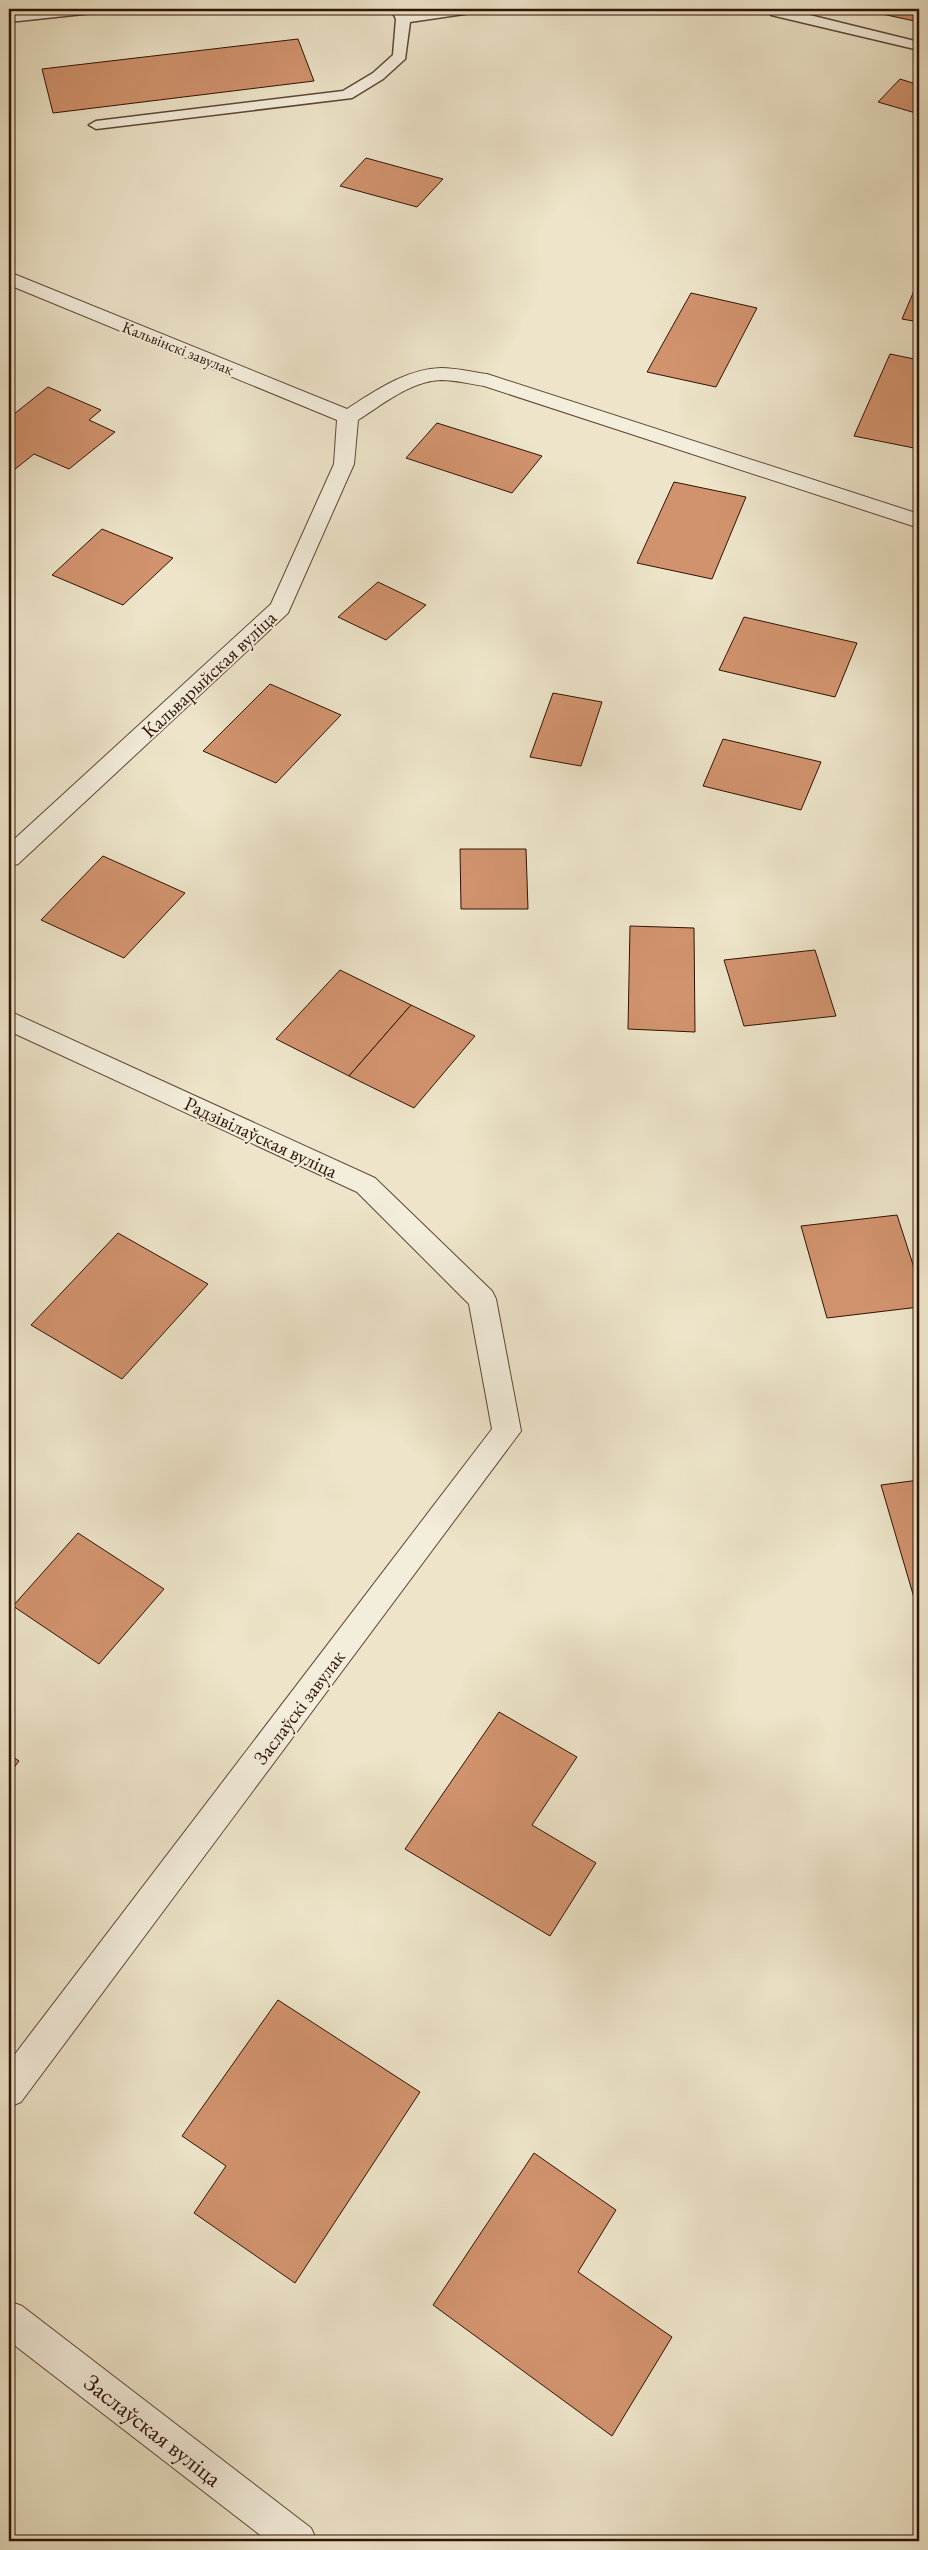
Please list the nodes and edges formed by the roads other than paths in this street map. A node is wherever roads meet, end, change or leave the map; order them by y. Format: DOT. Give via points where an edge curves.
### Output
graph roads {
  1 [pos="93,9"];
  2 [pos="471,9"];
  3 [pos="778,9"];
  4 [pos="400,14"];
  5 [pos="9,18"];
  6 [pos="919,46"];
  7 [pos="96,125"];
  8 [pos="9,278"];
  9 [pos="348,417"];
  10 [pos="919,521"];
  11 [pos="9,858"];
  12 [pos="9,1020"];
  13 [pos="482,1299"];
  14 [pos="9,2090"];
  15 [pos="9,2319"];
  16 [pos="298,2541"];
  1 -- 5 [label="lane"];
  2 -- 4 [label="lane"];
  3 -- 6 [label="lane" via="776,12"];
  4 -- 7 [label="lane" via="400,56 378,76 348,95"];
  8 -- 9 [label="street, Кальвінскі завулак"];
  9 -- 10 [label="street" via="413,381 440,374 487,380"];
  9 -- 11 [label="street, Кальварыйская вуліца" via="344,464 280,608"];
  12 -- 13 [label="street, Радзівілаўская вуліца" via="366,1185"];
  13 -- 14 [label="street, Заслаўскі завулак" via="507,1431"];
  15 -- 16 [label="street, Заслаўская вуліца"];
}
